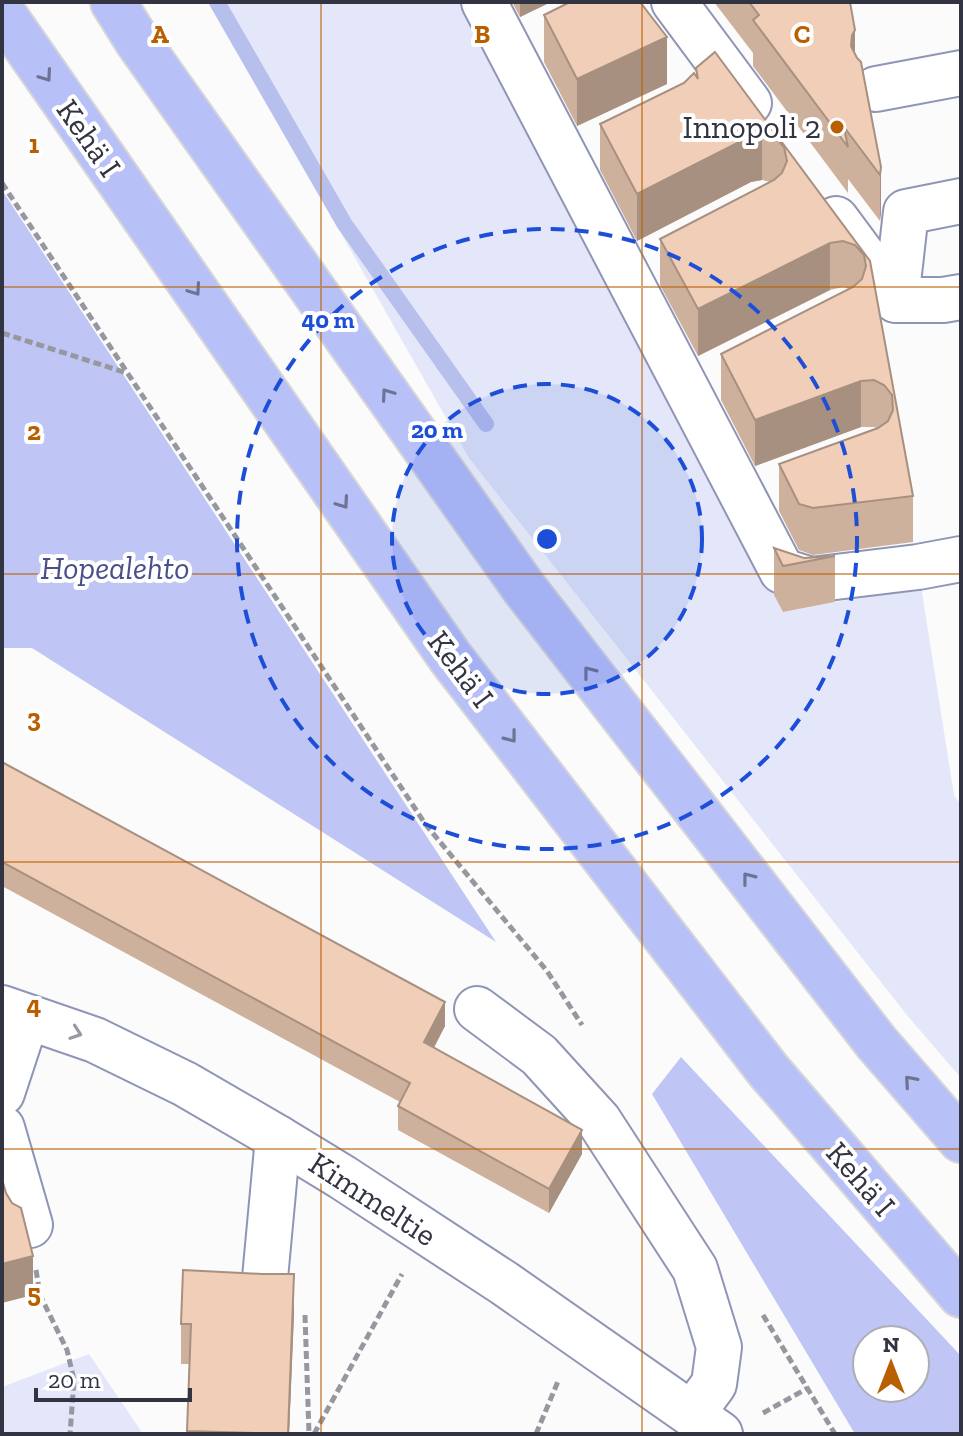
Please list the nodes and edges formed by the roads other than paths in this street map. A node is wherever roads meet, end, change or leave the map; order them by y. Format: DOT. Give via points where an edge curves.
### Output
graph roads {
  1 [pos="113,2"];
  2 [pos="484,2"];
  3 [pos="674,2"];
  4 [pos="2,12"];
  5 [pos="550,30"];
  6 [pos="509,51"];
  7 [pos="961,73"];
  8 [pos="876,89"];
  9 [pos="776,138"];
  10 [pos="606,140"];
  11 [pos="566,159"];
  12 [pos="813,188"];
  13 [pos="961,201"];
  14 [pos="667,253"];
  15 [pos="627,274"];
  16 [pos="961,297"];
  17 [pos="896,300"];
  18 [pos="785,482"];
  19 [pos="744,497"];
  20 [pos="961,559"];
  21 [pos="477,1009"];
  22 [pos="15,1012"];
  23 [pos="2,1093"];
  24 [pos="2,1128"];
  25 [pos="278,1138"];
  26 [pos="961,1140"];
  27 [pos="30,1225"];
  28 [pos="264,1289"];
  29 [pos="961,1295"];
  30 [pos="722,1422"];
  26 -- 1 [label="highway, one-way" via="876,1042 524,588"];
  2 -- 6 [label="street"];
  3 -- 9 [label="street"];
  4 -- 29 [label="highway, Kehä I, one-way" via="450,657 768,1070"];
  5 -- 6 [label="street"];
  6 -- 11 [label="street"];
  7 -- 8 [label="street"];
  10 -- 11 [label="street"];
  11 -- 15 [label="street"];
  12 -- 17 [label="street"];
  13 -- 17 [label="street" via="906,212"];
  14 -- 15 [label="street"];
  15 -- 19 [label="street" via="701,382"];
  16 -- 17 [label="street"];
  18 -- 19 [label="street"];
  19 -- 20 [label="street" via="782,571 811,580"];
  21 -- 30 [label="street" via="539,1055 599,1121 695,1269 719,1347 714,1384"];
  22 -- 23 [label="street"];
  22 -- 25 [label="street, Kimmeltie, one-way" via="108,1046"];
  24 -- 27 [label="street"];
  25 -- 28 [label="street"];
  25 -- 30 [label="street, Kimmeltie"];
}
